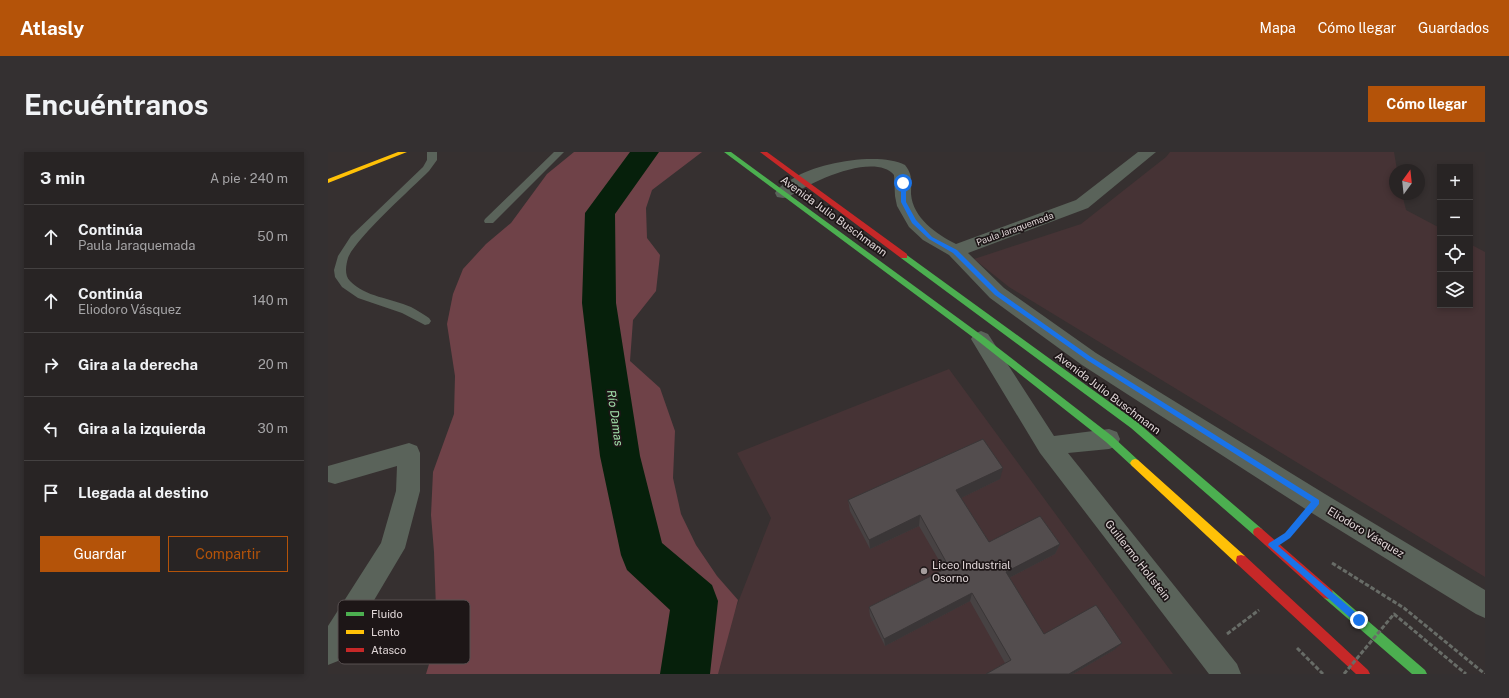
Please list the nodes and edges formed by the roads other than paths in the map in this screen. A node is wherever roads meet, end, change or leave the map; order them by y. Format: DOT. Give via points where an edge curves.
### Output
graph roads {
  1 [pos="404,152"];
  2 [pos="432,152"];
  3 [pos="559,152"];
  4 [pos="727,152"];
  5 [pos="763,152"];
  6 [pos="1148,152"];
  7 [pos="802,180"];
  8 [pos="328,181"];
  9 [pos="784,193"];
  10 [pos="489,221"];
  11 [pos="955,251"];
  12 [pos="425,321"];
  13 [pos="981,339"];
  14 [pos="1109,439"];
  15 [pos="1048,446"];
  16 [pos="335,474"];
  17 [pos="360,600"];
  18 [pos="1485,605"];
  19 [pos="338,635"];
  20 [pos="328,651"];
  21 [pos="1227,674"];
  22 [pos="1364,674"];
  23 [pos="1421,674"];
  1 -- 8 [label="main road"];
  2 -- 12 [label="lane" via="432,160 426,170 355,239 343,256 340,270 346,284 362,295 406,310"];
  3 -- 10 [label="lane"];
  4 -- 9 [label="main road, Avenida Julio Buschmann"];
  5 -- 7 [label="main road, Avenida Julio Buschmann"];
  6 -- 11 [label="street, Paula Jaraquemada" via="1082,204"];
  7 -- 9 [label="street"];
  7 -- 11 [label="street" via="824,166 842,160 872,157 892,163 902,172 904,202 913,221 931,238"];
  7 -- 23 [label="main road, Avenida Julio Buschmann" via="1134,425"];
  9 -- 13 [label="main road, Avenida Julio Buschmann"];
  11 -- 18 [label="street, Eliodoro Vásquez" via="997,293 1089,359"];
  13 -- 14 [label="main road, Avenida Julio Buschmann"];
  13 -- 15 [label="street, Guillermo Hollstein"];
  14 -- 15 [label="street"];
  14 -- 22 [label="main road, Avenida Julio Buschmann"];
  15 -- 21 [label="street, Guillermo Hollstein"];
  16 -- 17 [label="street" via="409,453 408,491 392,548"];
  19 -- 20 [label="street"];
}
